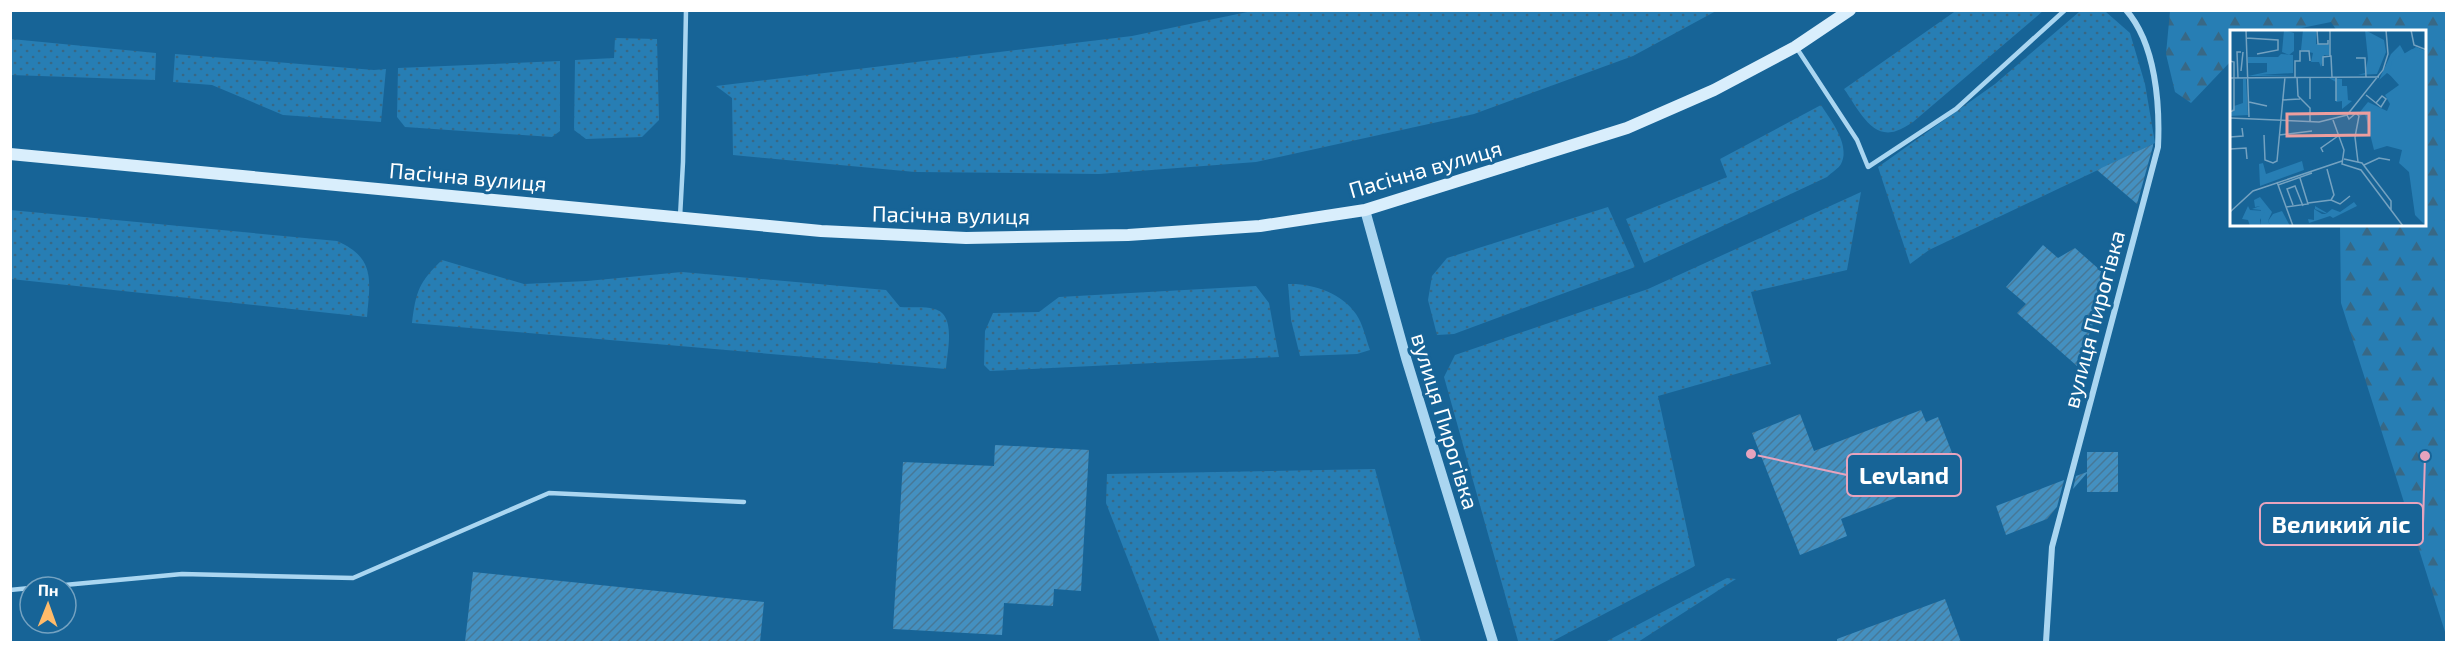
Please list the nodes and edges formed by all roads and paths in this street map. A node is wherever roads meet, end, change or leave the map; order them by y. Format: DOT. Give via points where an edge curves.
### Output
graph roads {
  1 [pos="686,10"];
  2 [pos="1850,10"];
  3 [pos="2065,10"];
  4 [pos="2126,10"];
  5 [pos="1796,47"];
  6 [pos="10,154"];
  7 [pos="1365,210"];
  8 [pos="680,217"];
  9 [pos="744,502"];
  10 [pos="78,584"];
  11 [pos="1492,642"];
  12 [pos="2046,642"];
  1 -- 8 [label="lane"];
  2 -- 5 [label="main road, Пасічна вулиця"];
  3 -- 5 [label="lane" via="1956,109 1868,167 1857,140"];
  4 -- 12 [label="street, вулиця Пирогівка" via="2144,43 2154,75 2158,147 2052,547"];
  5 -- 7 [label="main road, Пасічна вулиця" via="1714,90 1627,128"];
  6 -- 8 [label="main road, Пасічна вулиця"];
  7 -- 8 [label="main road, Пасічна вулиця" via="1260,226 1128,235 966,238 821,231"];
  7 -- 11 [label="street, вулиця Пирогівка"];
  9 -- 10 [label="lane" via="549,493 353,578 182,574"];
}
